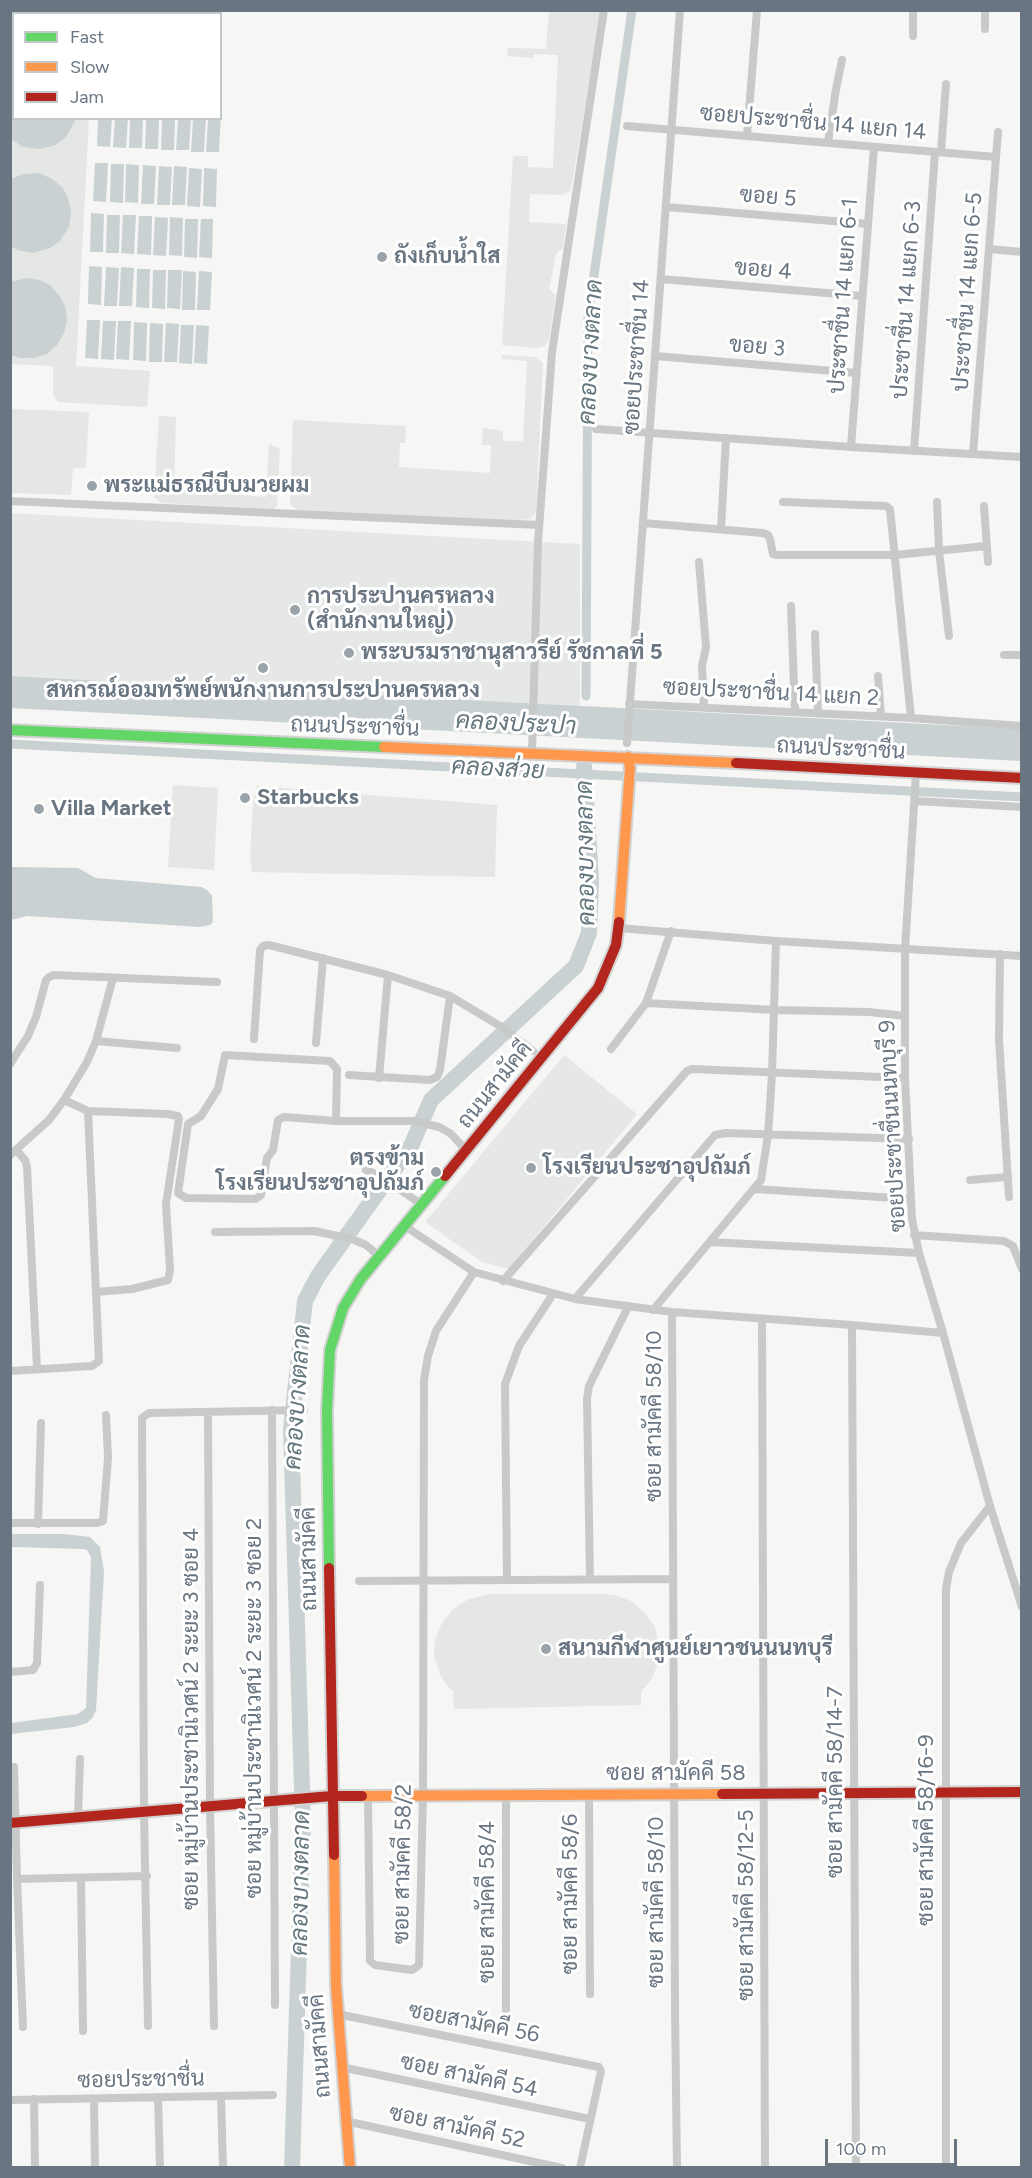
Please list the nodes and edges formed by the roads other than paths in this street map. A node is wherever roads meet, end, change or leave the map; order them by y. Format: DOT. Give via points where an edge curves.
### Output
graph roads {
  1 [pos="604,10"];
  2 [pos="680,10"];
  3 [pos="757,10"];
  4 [pos="913,10"];
  5 [pos="984,10"];
  6 [pos="985,29"];
  7 [pos="913,36"];
  8 [pos="842,60"];
  9 [pos="946,84"];
  10 [pos="627,126"];
  11 [pos="672,129"];
  12 [pos="998,132"];
  13 [pos="747,136"];
  14 [pos="828,143"];
  15 [pos="874,147"];
  16 [pos="938,152"];
  17 [pos="996,157"];
  18 [pos="666,207"];
  19 [pos="868,224"];
  20 [pos="989,249"];
  21 [pos="1022,252"];
  22 [pos="661,279"];
  23 [pos="862,296"];
  24 [pos="655,356"];
  25 [pos="857,373"];
  26 [pos="596,429"];
  27 [pos="649,433"];
  28 [pos="726,438"];
  29 [pos="851,447"];
  30 [pos="914,451"];
  31 [pos="973,454"];
  32 [pos="1022,457"];
  33 [pos="10,501"];
  34 [pos="783,502"];
  35 [pos="937,502"];
  36 [pos="984,506"];
  37 [pos="643,523"];
  38 [pos="539,525"];
  39 [pos="721,529"];
  40 [pos="987,546"];
  41 [pos="939,551"];
  42 [pos="895,555"];
  43 [pos="699,562"];
  44 [pos="988,562"];
  45 [pos="791,606"];
  46 [pos="815,634"];
  47 [pos="949,636"];
  48 [pos="1004,655"];
  49 [pos="1022,655"];
  50 [pos="878,676"];
  51 [pos="629,705"];
  52 [pos="704,707"];
  53 [pos="795,712"];
  54 [pos="818,713"];
  55 [pos="881,716"];
  56 [pos="911,718"];
  57 [pos="1022,726"];
  58 [pos="10,730"];
  59 [pos="627,743"];
  60 [pos="531,753"];
  61 [pos="629,763"];
  62 [pos="916,778"];
  63 [pos="1022,778"];
  64 [pos="915,800"];
  65 [pos="1022,807"];
  66 [pos="619,928"];
  67 [pos="671,932"];
  68 [pos="776,941"];
  69 [pos="905,949"];
  70 [pos="1000,954"];
  71 [pos="1022,956"];
  72 [pos="323,958"];
  73 [pos="388,975"];
  74 [pos="113,978"];
  75 [pos="217,982"];
  76 [pos="450,996"];
  77 [pos="646,1003"];
  78 [pos="775,1010"];
  79 [pos="905,1016"];
  80 [pos="254,1039"];
  81 [pos="96,1041"];
  82 [pos="316,1043"];
  83 [pos="177,1048"];
  84 [pos="611,1049"];
  85 [pos="533,1052"];
  86 [pos="10,1064"];
  87 [pos="772,1074"];
  88 [pos="349,1075"];
  89 [pos="379,1078"];
  90 [pos="905,1078"];
  91 [pos="64,1100"];
  92 [pos="88,1111"];
  93 [pos="336,1121"];
  94 [pos="768,1135"];
  95 [pos="909,1138"];
  96 [pos="466,1150"];
  97 [pos="14,1153"];
  98 [pos="366,1170"];
  99 [pos="1008,1177"];
  100 [pos="970,1180"];
  101 [pos="755,1189"];
  102 [pos="1009,1197"];
  103 [pos="910,1199"];
  104 [pos="421,1204"];
  105 [pos="403,1225"];
  106 [pos="215,1232"];
  107 [pos="914,1235"];
  108 [pos="710,1242"];
  109 [pos="919,1253"];
  110 [pos="379,1256"];
  111 [pos="1022,1269"];
  112 [pos="474,1272"];
  113 [pos="503,1281"];
  114 [pos="96,1292"];
  115 [pos="553,1294"];
  116 [pos="575,1299"];
  117 [pos="628,1307"];
  118 [pos="653,1310"];
  119 [pos="672,1312"];
  120 [pos="762,1319"];
  121 [pos="852,1325"];
  122 [pos="943,1334"];
  123 [pos="37,1369"];
  124 [pos="10,1371"];
  125 [pos="272,1410"];
  126 [pos="304,1410"];
  127 [pos="208,1412"];
  128 [pos="106,1415"];
  129 [pos="40,1423"];
  130 [pos="990,1506"];
  131 [pos="10,1523"];
  132 [pos="38,1524"];
  133 [pos="590,1579"];
  134 [pos="507,1580"];
  135 [pos="673,1580"];
  136 [pos="359,1581"];
  137 [pos="423,1581"];
  138 [pos="40,1585"];
  139 [pos="1022,1607"];
  140 [pos="10,1672"];
  141 [pos="81,1759"];
  142 [pos="14,1767"];
  143 [pos="854,1792"];
  144 [pos="945,1792"];
  145 [pos="1022,1792"];
  146 [pos="675,1793"];
  147 [pos="765,1793"];
  148 [pos="589,1794"];
  149 [pos="423,1795"];
  150 [pos="506,1795"];
  151 [pos="332,1796"];
  152 [pos="368,1796"];
  153 [pos="274,1802"];
  154 [pos="210,1806"];
  155 [pos="144,1812"];
  156 [pos="78,1816"];
  157 [pos="13,1823"];
  158 [pos="147,1876"];
  159 [pos="81,1878"];
  160 [pos="16,1880"];
  161 [pos="590,1994"];
  162 [pos="275,2005"];
  163 [pos="506,2010"];
  164 [pos="337,2013"];
  165 [pos="148,2026"];
  166 [pos="214,2026"];
  167 [pos="23,2027"];
  168 [pos="83,2031"];
  169 [pos="340,2067"];
  170 [pos="273,2095"];
  171 [pos="158,2097"];
  172 [pos="221,2097"];
  173 [pos="34,2099"];
  174 [pos="94,2099"];
  175 [pos="10,2100"];
  176 [pos="590,2119"];
  177 [pos="345,2121"];
  178 [pos="35,2168"];
  179 [pos="95,2168"];
  180 [pos="160,2168"];
  181 [pos="223,2168"];
  182 [pos="350,2168"];
  183 [pos="562,2168"];
  184 [pos="580,2168"];
  185 [pos="677,2168"];
  186 [pos="765,2168"];
  187 [pos="856,2168"];
  188 [pos="946,2168"];
  1 -- 38 [label="street" via="552,352"];
  2 -- 11 [label="street, ซอยประชาชื่น 14"];
  3 -- 13 [label="street"];
  4 -- 7 [label="street"];
  5 -- 6 [label="street"];
  8 -- 14 [label="street"];
  9 -- 16 [label="street, ประชาชื่น 14 แยก 6-3"];
  10 -- 11 [label="street, ซอยประชาชื่น 14 แยก 14"];
  11 -- 13 [label="street, ซอยประชาชื่น 14 แยก 14"];
  11 -- 18 [label="street, ซอยประชาชื่น 14"];
  12 -- 17 [label="street, ประชาชื่น 14 แยก 6-5"];
  13 -- 14 [label="street, ซอยประชาชื่น 14 แยก 14"];
  14 -- 15 [label="street, ซอยประชาชื่น 14 แยก 14"];
  15 -- 16 [label="street, ซอยประชาชื่น 14 แยก 14"];
  15 -- 19 [label="street, ประชาชื่น 14 แยก 6-1"];
  16 -- 17 [label="street, ซอยประชาชื่น 14 แยก 14"];
  16 -- 30 [label="street, ประชาชื่น 14 แยก 6-3"];
  17 -- 20 [label="street, ประชาชื่น 14 แยก 6-5"];
  18 -- 19 [label="street, ฃอย 5"];
  18 -- 22 [label="street, ซอยประชาชื่น 14"];
  19 -- 23 [label="street, ประชาชื่น 14 แยก 6-1"];
  20 -- 21 [label="street"];
  20 -- 31 [label="street, ประชาชื่น 14 แยก 6-5"];
  22 -- 23 [label="street, ขอย 4"];
  22 -- 24 [label="street, ซอยประชาชื่น 14"];
  23 -- 25 [label="street, ประชาชื่น 14 แยก 6-1"];
  24 -- 25 [label="street, ขอย 3"];
  24 -- 27 [label="street, ซอยประชาชื่น 14"];
  25 -- 29 [label="street, ประชาชื่น 14 แยก 6-1"];
  26 -- 27 [label="street"];
  27 -- 28 [label="street"];
  27 -- 37 [label="street, ซอยประชาชื่น 14"];
  28 -- 29 [label="street"];
  28 -- 39 [label="street"];
  29 -- 30 [label="street"];
  30 -- 31 [label="street"];
  31 -- 32 [label="street"];
  33 -- 38 [label="street"];
  34 -- 42 [label="street" via="886,506 890,509"];
  35 -- 41 [label="street"];
  36 -- 40 [label="street"];
  37 -- 39 [label="street"];
  37 -- 51 [label="street, ซอยประชาชื่น 14"];
  38 -- 60 [label="street"];
  39 -- 42 [label="street" via="768,535 770,550 777,555"];
  40 -- 41 [label="street"];
  40 -- 44 [label="street"];
  41 -- 42 [label="street"];
  41 -- 47 [label="street"];
  42 -- 56 [label="street"];
  43 -- 52 [label="street" via="706,646 702,666"];
  45 -- 53 [label="street"];
  46 -- 54 [label="street"];
  48 -- 49 [label="street"];
  50 -- 55 [label="street"];
  51 -- 52 [label="street, ซอยประชาชื่น 14 แยก 2"];
  51 -- 59 [label="street, ซอยประชาชื่น 14"];
  52 -- 53 [label="street, ซอยประชาชื่น 14 แยก 2"];
  53 -- 54 [label="street, ซอยประชาชื่น 14 แยก 2"];
  54 -- 55 [label="street, ซอยประชาชื่น 14 แยก 2"];
  55 -- 56 [label="street, ซอยประชาชื่น 14 แยก 2"];
  56 -- 57 [label="street, ซอยประชาชื่น 14 แยก 2"];
  58 -- 60 [label="main road, ถนนประชาชื่น"];
  60 -- 61 [label="main road, ถนนประชาชื่น"];
  61 -- 62 [label="main road, ถนนประชาชื่น"];
  61 -- 66 [label="main road, ถนนสามัคคี"];
  62 -- 63 [label="main road, ถนนประชาชื่น"];
  62 -- 64 [label="street, ซอยประชาชื่นนนทบุรี 9"];
  64 -- 65 [label="street"];
  64 -- 69 [label="street, ซอยประชาชื่นนนทบุรี 9"];
  66 -- 67 [label="street"];
  66 -- 96 [label="main road, ถนนสามัคคี" via="611,962 598,988"];
  67 -- 68 [label="street"];
  67 -- 77 [label="street"];
  68 -- 69 [label="street"];
  68 -- 78 [label="street"];
  69 -- 70 [label="street"];
  69 -- 79 [label="street, ซอยประชาชื่นนนทบุรี 9"];
  70 -- 71 [label="street"];
  70 -- 99 [label="street" via="999,1039"];
  72 -- 73 [label="street"];
  72 -- 80 [label="street" via="263,946"];
  72 -- 82 [label="street"];
  73 -- 76 [label="street"];
  73 -- 89 [label="street"];
  74 -- 75 [label="street"];
  74 -- 81 [label="street"];
  74 -- 86 [label="street" via="49,977 28,1036"];
  76 -- 85 [label="street" via="500,1026"];
  76 -- 89 [label="street" via="437,1077"];
  77 -- 78 [label="street"];
  77 -- 84 [label="street"];
  78 -- 79 [label="street"];
  78 -- 87 [label="street"];
  79 -- 90 [label="street, ซอยประชาชื่นนนทบุรี 9"];
  81 -- 83 [label="street"];
  81 -- 91 [label="street"];
  87 -- 90 [label="street"];
  87 -- 94 [label="street"];
  87 -- 113 [label="street" via="687,1071"];
  88 -- 89 [label="street"];
  90 -- 95 [label="street, ซอยประชาชื่นนนทบุรี 9"];
  91 -- 92 [label="street"];
  91 -- 97 [label="street"];
  92 -- 114 [label="street"];
  92 -- 114 [label="street" via="167,1114 179,1119 166,1204 168,1280"];
  93 -- 93 [label="street" via="337,1070 330,1061 225,1055 218,1089 201,1116 188,1124 178,1193 186,1198 256,1199 261,1196 278,1120 284,1117"];
  93 -- 96 [label="street" via="412,1121 439,1127"];
  94 -- 95 [label="street"];
  94 -- 101 [label="street"];
  94 -- 116 [label="street" via="715,1135"];
  95 -- 103 [label="street, ซอยประชาชื่นนนทบุรี 9"];
  96 -- 104 [label="main road, ถนนสามัคคี"];
  97 -- 123 [label="street" via="27,1167"];
  98 -- 104 [label="street"];
  99 -- 100 [label="street"];
  99 -- 102 [label="street"];
  101 -- 103 [label="street"];
  101 -- 108 [label="street"];
  103 -- 107 [label="street, ซอยประชาชื่นนนทบุรี 9"];
  104 -- 105 [label="main road, ถนนสามัคคี"];
  105 -- 110 [label="main road, ถนนสามัคคี"];
  105 -- 112 [label="street"];
  106 -- 110 [label="street" via="314,1231 352,1239"];
  107 -- 109 [label="street, ซอยประชาชื่นนนทบุรี 9"];
  107 -- 111 [label="street" via="1004,1241 1013,1246"];
  108 -- 109 [label="street"];
  108 -- 118 [label="street"];
  109 -- 122 [label="street, ซอยประชาชื่นนนทบุรี 9"];
  110 -- 151 [label="main road, ถนนสามัคคี" via="349,1297 330,1350 327,1410"];
  112 -- 113 [label="street"];
  112 -- 137 [label="street, ซอย สามัคคี 58/2" via="436,1331 426,1366"];
  113 -- 115 [label="street"];
  114 -- 123 [label="street" via="98,1363"];
  115 -- 116 [label="street"];
  115 -- 134 [label="street" via="519,1346 505,1384"];
  116 -- 117 [label="street"];
  117 -- 118 [label="street"];
  117 -- 133 [label="street" via="589,1386"];
  118 -- 119 [label="street"];
  119 -- 120 [label="street"];
  119 -- 135 [label="street, ซอย สามัคคี 58/10"];
  120 -- 121 [label="street"];
  120 -- 147 [label="street, ซอย สามัคคี 58/12-5"];
  121 -- 122 [label="street"];
  121 -- 143 [label="street, ซอย สามัคคี 58/14-7"];
  122 -- 130 [label="street, ซอยประชาชื่นนนทบุรี 9"];
  123 -- 124 [label="street"];
  125 -- 126 [label="street"];
  125 -- 127 [label="street"];
  125 -- 153 [label="street, ซอย หมู่บ้านประชานิเวศน์ 2 ระยะ 3 ซอย 2"];
  127 -- 154 [label="street, ซอย หมู่บ้านประชานิเวศน์ 2 ระยะ 3 ซอย 4"];
  127 -- 155 [label="street" via="149,1413 142,1418"];
  128 -- 132 [label="street" via="108,1458 103,1521"];
  129 -- 132 [label="street"];
  130 -- 139 [label="street, ซอยประชาชื่นนนทบุรี 9"];
  130 -- 144 [label="street, ซอย สามัคคี 58/16-9" via="961,1543 946,1589"];
  131 -- 132 [label="street"];
  133 -- 134 [label="street"];
  133 -- 135 [label="street"];
  134 -- 137 [label="street"];
  135 -- 146 [label="street, ซอย สามัคคี 58/10"];
  136 -- 137 [label="street"];
  137 -- 149 [label="street, ซอย สามัคคี 58/2"];
  138 -- 140 [label="street" via="37,1663 33,1670"];
  141 -- 156 [label="street"];
  142 -- 157 [label="street"];
  143 -- 144 [label="main road, ซอย สามัคคี 58"];
  143 -- 147 [label="main road, ซอย สามัคคี 58"];
  143 -- 187 [label="street, ซอย สามัคคี 58/14-7"];
  144 -- 145 [label="main road, ซอย สามัคคี 58"];
  144 -- 188 [label="street, ซอย สามัคคี 58/16-9"];
  146 -- 147 [label="main road, ซอย สามัคคี 58"];
  146 -- 148 [label="main road, ซอย สามัคคี 58"];
  146 -- 185 [label="street, ซอย สามัคคี 58/10"];
  147 -- 186 [label="street, ซอย สามัคคี 58/12-5"];
  148 -- 150 [label="main road, ซอย สามัคคี 58"];
  148 -- 161 [label="street, ซอย สามัคคี 58/6"];
  149 -- 150 [label="main road, ซอย สามัคคี 58"];
  149 -- 152 [label="main road, ซอย สามัคคี 58"];
  149 -- 152 [label="street, ซอย สามัคคี 58/2" via="419,1965 406,1971 370,1961"];
  150 -- 163 [label="street, ซอย สามัคคี 58/4"];
  151 -- 152 [label="main road, ซอย สามัคคี 58"];
  151 -- 153 [label="main road, ซอย สามัคคี 58"];
  151 -- 164 [label="main road, ถนนสามัคคี"];
  153 -- 154 [label="main road, ซอย สามัคคี 58"];
  153 -- 162 [label="street, ซอย หมู่บ้านประชานิเวศน์ 2 ระยะ 3 ซอย 2"];
  154 -- 155 [label="main road, ซอย สามัคคี 58"];
  154 -- 166 [label="street, ซอย หมู่บ้านประชานิเวศน์ 2 ระยะ 3 ซอย 4"];
  155 -- 156 [label="main road, ซอย สามัคคี 58"];
  155 -- 158 [label="street"];
  156 -- 157 [label="main road, ซอย สามัคคี 58"];
  157 -- 160 [label="street"];
  158 -- 159 [label="street"];
  158 -- 165 [label="street"];
  159 -- 160 [label="street"];
  159 -- 168 [label="street"];
  160 -- 167 [label="street"];
  164 -- 169 [label="main road, ถนนสามัคคี"];
  164 -- 176 [label="street, ซอยสามัคคี 56" via="596,2066 601,2071"];
  169 -- 176 [label="street, ซอย สามัคคี 54"];
  169 -- 177 [label="main road, ถนนสามัคคี"];
  170 -- 172 [label="street, ซอยประชาชื่น"];
  171 -- 172 [label="street, ซอยประชาชื่น"];
  171 -- 174 [label="street, ซอยประชาชื่น"];
  171 -- 180 [label="street"];
  172 -- 181 [label="street"];
  173 -- 174 [label="street, ซอยประชาชื่น"];
  173 -- 175 [label="street, ซอยประชาชื่น"];
  173 -- 178 [label="street"];
  174 -- 179 [label="street"];
  176 -- 184 [label="street"];
  177 -- 182 [label="main road, ถนนสามัคคี"];
  177 -- 183 [label="street, ซอย สามัคคี 52"];
}
